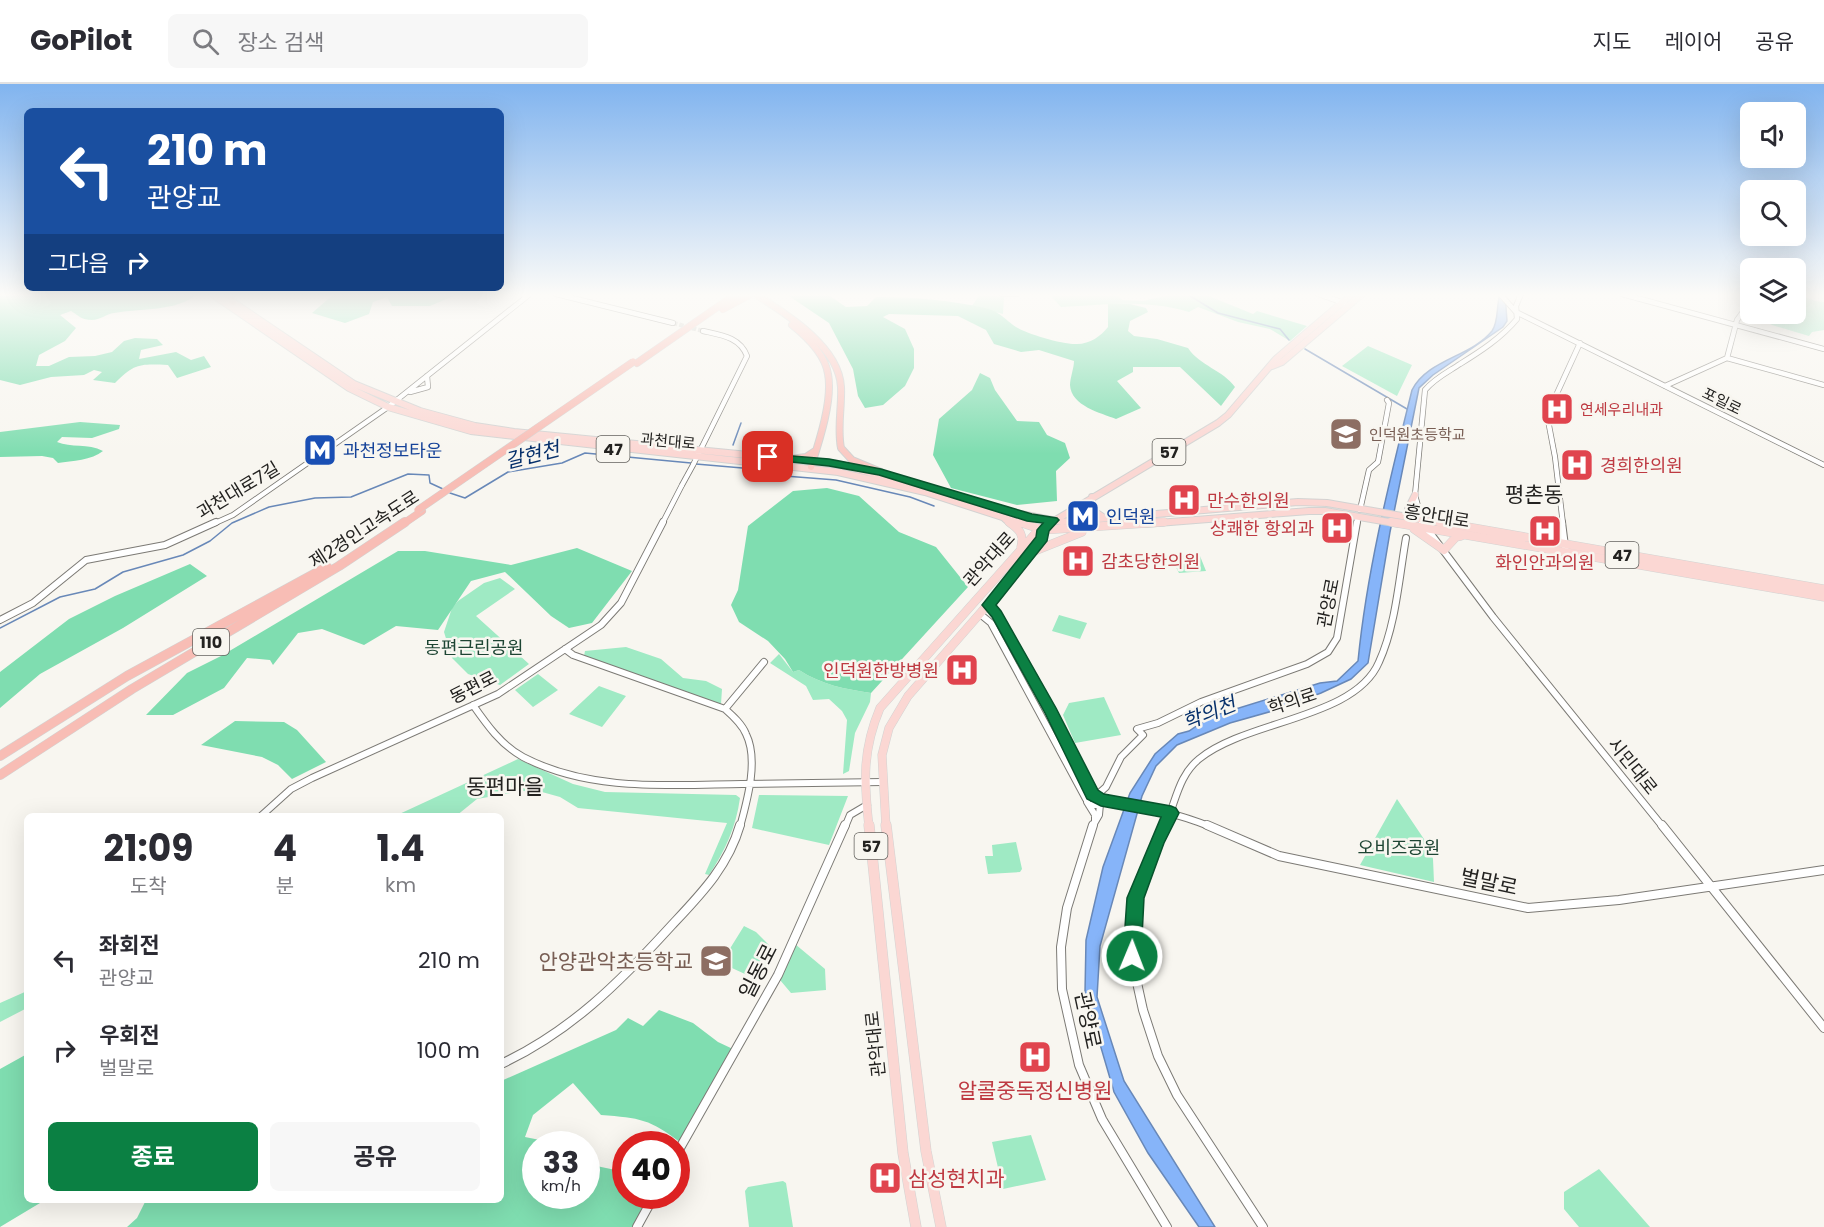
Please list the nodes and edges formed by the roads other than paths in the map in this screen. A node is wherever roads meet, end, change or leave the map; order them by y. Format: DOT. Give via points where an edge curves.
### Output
graph roads {
  1 [pos="291,347"];
  2 [pos="300,347"];
  3 [pos="463,347"];
  4 [pos="656,347"];
  5 [pos="658,347"];
  6 [pos="744,347"];
  7 [pos="813,347"];
  8 [pos="823,347"];
  9 [pos="1290,347"];
  10 [pos="1299,347"];
  11 [pos="1485,347"];
  12 [pos="1578,347"];
  13 [pos="1589,347"];
  14 [pos="1730,347"];
  15 [pos="1727,358"];
  16 [pos="635,362"];
  17 [pos="1272,366"];
  18 [pos="427,376"];
  19 [pos="1824,385"];
  20 [pos="1665,386"];
  21 [pos="405,394"];
  22 [pos="1388,401"];
  23 [pos="395,402"];
  24 [pos="388,407"];
  25 [pos="700,450"];
  26 [pos="815,451"];
  27 [pos="790,459"];
  28 [pos="695,461"];
  29 [pos="812,464"];
  30 [pos="1824,465"];
  31 [pos="881,472"];
  32 [pos="1415,495"];
  33 [pos="1092,497"];
  34 [pos="420,511"];
  35 [pos="1361,514"];
  36 [pos="1004,518"];
  37 [pos="1107,519"];
  38 [pos="1053,520"];
  39 [pos="1405,522"];
  40 [pos="1423,525"];
  41 [pos="1098,528"];
  42 [pos="1043,530"];
  43 [pos="1462,535"];
  44 [pos="1406,538"];
  45 [pos="1564,545"];
  46 [pos="1021,549"];
  47 [pos="1444,550"];
  48 [pos="1030,552"];
  49 [pos="1566,554"];
  50 [pos="1709,570"];
  51 [pos="1739,575"];
  52 [pos="1712,578"];
  53 [pos="1742,583"];
  54 [pos="1824,589"];
  55 [pos="1824,597"];
  56 [pos="988,605"];
  57 [pos="980,614"];
  58 [pos="0,620"];
  59 [pos="565,649"];
  60 [pos="764,663"];
  61 [pos="473,705"];
  62 [pos="725,709"];
  63 [pos="0,756"];
  64 [pos="0,775"];
  65 [pos="864,782"];
  66 [pos="883,782"];
  67 [pos="749,784"];
  68 [pos="1096,800"];
  69 [pos="867,805"];
  70 [pos="264,813"];
  71 [pos="1171,813"];
  72 [pos="1824,870"];
  73 [pos="1711,886"];
  74 [pos="1824,1028"];
  75 [pos="504,1064"];
  76 [pos="690,1131"];
  77 [pos="647,1209"];
  78 [pos="637,1227"];
  79 [pos="916,1227"];
  80 [pos="941,1227"];
  81 [pos="1167,1227"];
  82 [pos="1263,1227"];
  1 -- 24 [label="main road, 과천대로 / 47" via="341,383"];
  2 -- 23 [label="main road, 과천대로" via="354,384"];
  3 -- 18 [label="street"];
  4 -- 16 [label="highway, 제2경인고속도로 / 110"];
  5 -- 16 [label="highway, 제2경인고속도로 / 110"];
  6 -- 25 [label="street, 동편로" via="747,356"];
  7 -- 26 [label="highway" via="828,375 823,424"];
  8 -- 31 [label="highway" via="841,382 840,450 853,462"];
  9 -- 17 [label="main road, 57"];
  10 -- 17 [label="main road, 57"];
  11 -- 32 [label="street" via="1431,382 1425,390"];
  12 -- 45 [label="street" via="1547,415"];
  13 -- 20 [label="street, 포일로"];
  14 -- 15 [label="street"];
  15 -- 19 [label="street"];
  15 -- 20 [label="street"];
  16 -- 34 [label="highway, 제2경인고속도로 / 110, bridge"];
  17 -- 33 [label="main road, 57" via="1218,423"];
  18 -- 21 [label="street"];
  18 -- 21 [label="street" via="428,387"];
  20 -- 30 [label="street, 포일로"];
  21 -- 23 [label="street, 과천대로7길"];
  22 -- 35 [label="street, 관양로" via="1378,462 1369,470"];
  23 -- 24 [label="street, 과천대로7길"];
  23 -- 25 [label="main road, 과천대로" via="475,426"];
  24 -- 28 [label="main road, 과천대로 / 47" via="457,428 507,437"];
  24 -- 58 [label="street, 과천대로7길" via="254,501 211,526 165,545 86,560 33,603"];
  25 -- 27 [label="main road, 과천대로"];
  25 -- 28 [label="street, 동편로"];
  26 -- 27 [label="highway"];
  26 -- 29 [label="highway"];
  27 -- 29 [label="main road, 과천대로"];
  28 -- 29 [label="main road, 과천대로 / 47"];
  28 -- 59 [label="street, 동편로, bridge" via="621,603 601,625"];
  29 -- 31 [label="main road, 과천대로"];
  29 -- 36 [label="main road, 과천대로 / 47" via="885,481"];
  31 -- 38 [label="main road, 과천대로 / 47" via="1032,518"];
  32 -- 39 [label="main road"];
  32 -- 40 [label="street"];
  33 -- 37 [label="main road" via="1095,515"];
  33 -- 38 [label="main road, 57"];
  34 -- 63 [label="highway, 제2경인고속도로 / 110" via="347,556 127,676"];
  34 -- 64 [label="highway, 제2경인고속도로 / 110" via="297,593 132,689"];
  35 -- 37 [label="main road, 흥안대로 / 47" via="1327,504 1298,502"];
  35 -- 39 [label="main road, 흥안대로 / 47"];
  35 -- 41 [label="main road, 흥안대로 / 47" via="1310,511"];
  35 -- 68 [label="street, 관양로" via="1337,638 1328,652 1307,664 1137,729 1143,735 1121,757"];
  36 -- 42 [label="main road, 과천대로 / 47"];
  36 -- 46 [label="main road" via="1021,531"];
  37 -- 38 [label="main road, 흥안대로 / 47"];
  38 -- 42 [label="main road, 57"];
  39 -- 40 [label="main road, 흥안대로 / 47"];
  39 -- 47 [label="main road"];
  40 -- 43 [label="main road, 흥안대로 / 47"];
  40 -- 45 [label="main road, 흥안대로 / 47"];
  40 -- 47 [label="street, 시민대로"];
  41 -- 42 [label="main road, 흥안대로 / 47"];
  41 -- 48 [label="main road"];
  42 -- 46 [label="main road, 관악대로 / 57"];
  42 -- 48 [label="main road, 관악대로 / 57" via="1042,538"];
  43 -- 47 [label="main road"];
  43 -- 49 [label="main road, 흥안대로 / 47"];
  44 -- 71 [label="street, 학의로" via="1389,631 1379,664 1365,682 1337,703 1233,738 1198,760 1176,790"];
  45 -- 49 [label="street"];
  45 -- 50 [label="main road, 흥안대로 / 47"];
  46 -- 65 [label="main road, 관악대로 / 57" via="880,708 866,751"];
  47 -- 73 [label="street, 시민대로" via="1493,617"];
  48 -- 56 [label="main road, 관악대로 / 57"];
  49 -- 52 [label="main road, 흥안대로 / 47"];
  50 -- 51 [label="main road, 흥안대로 / 47"];
  50 -- 52 [label="main road"];
  51 -- 53 [label="main road"];
  51 -- 54 [label="main road, 흥안대로 / 47"];
  52 -- 53 [label="main road, 흥안대로 / 47"];
  53 -- 55 [label="main road, 흥안대로 / 47"];
  56 -- 57 [label="main road, 관악대로 / 57"];
  56 -- 68 [label="street" via="997,614"];
  57 -- 66 [label="main road, 관악대로 / 57" via="896,713 882,755"];
  57 -- 68 [label="street" via="991,623"];
  59 -- 61 [label="street, 동편로" via="498,694"];
  59 -- 62 [label="street"];
  60 -- 62 [label="street"];
  61 -- 67 [label="street" via="494,733 514,750 570,776 622,785"];
  61 -- 70 [label="street, 동편로" via="312,778 291,789"];
  62 -- 67 [label="street" via="743,725 751,745"];
  65 -- 66 [label="street"];
  65 -- 67 [label="street"];
  65 -- 69 [label="main road, 관악대로 / 57"];
  66 -- 80 [label="main road, 관악대로 / 57" via="926,1151"];
  67 -- 75 [label="street" via="729,856 710,884 600,1000 567,1028"];
  68 -- 71 [label="street, 벌말로"];
  68 -- 81 [label="street, 관양로" via="1099,815 1067,909 1061,946 1062,989 1079,1065 1101,1119"];
  69 -- 76 [label="street, 일동로" via="849,815 768,993"];
  69 -- 79 [label="main road, 관악대로 / 57" via="903,1153"];
  71 -- 73 [label="street, 벌말로" via="1279,856 1520,907 1576,905"];
  71 -- 82 [label="street, 학의로" via="1136,898 1132,960 1143,1011 1177,1095"];
  72 -- 73 [label="street, 벌말로"];
  73 -- 74 [label="street, 시민대로"];
  77 -- 78 [label="street"];
}
